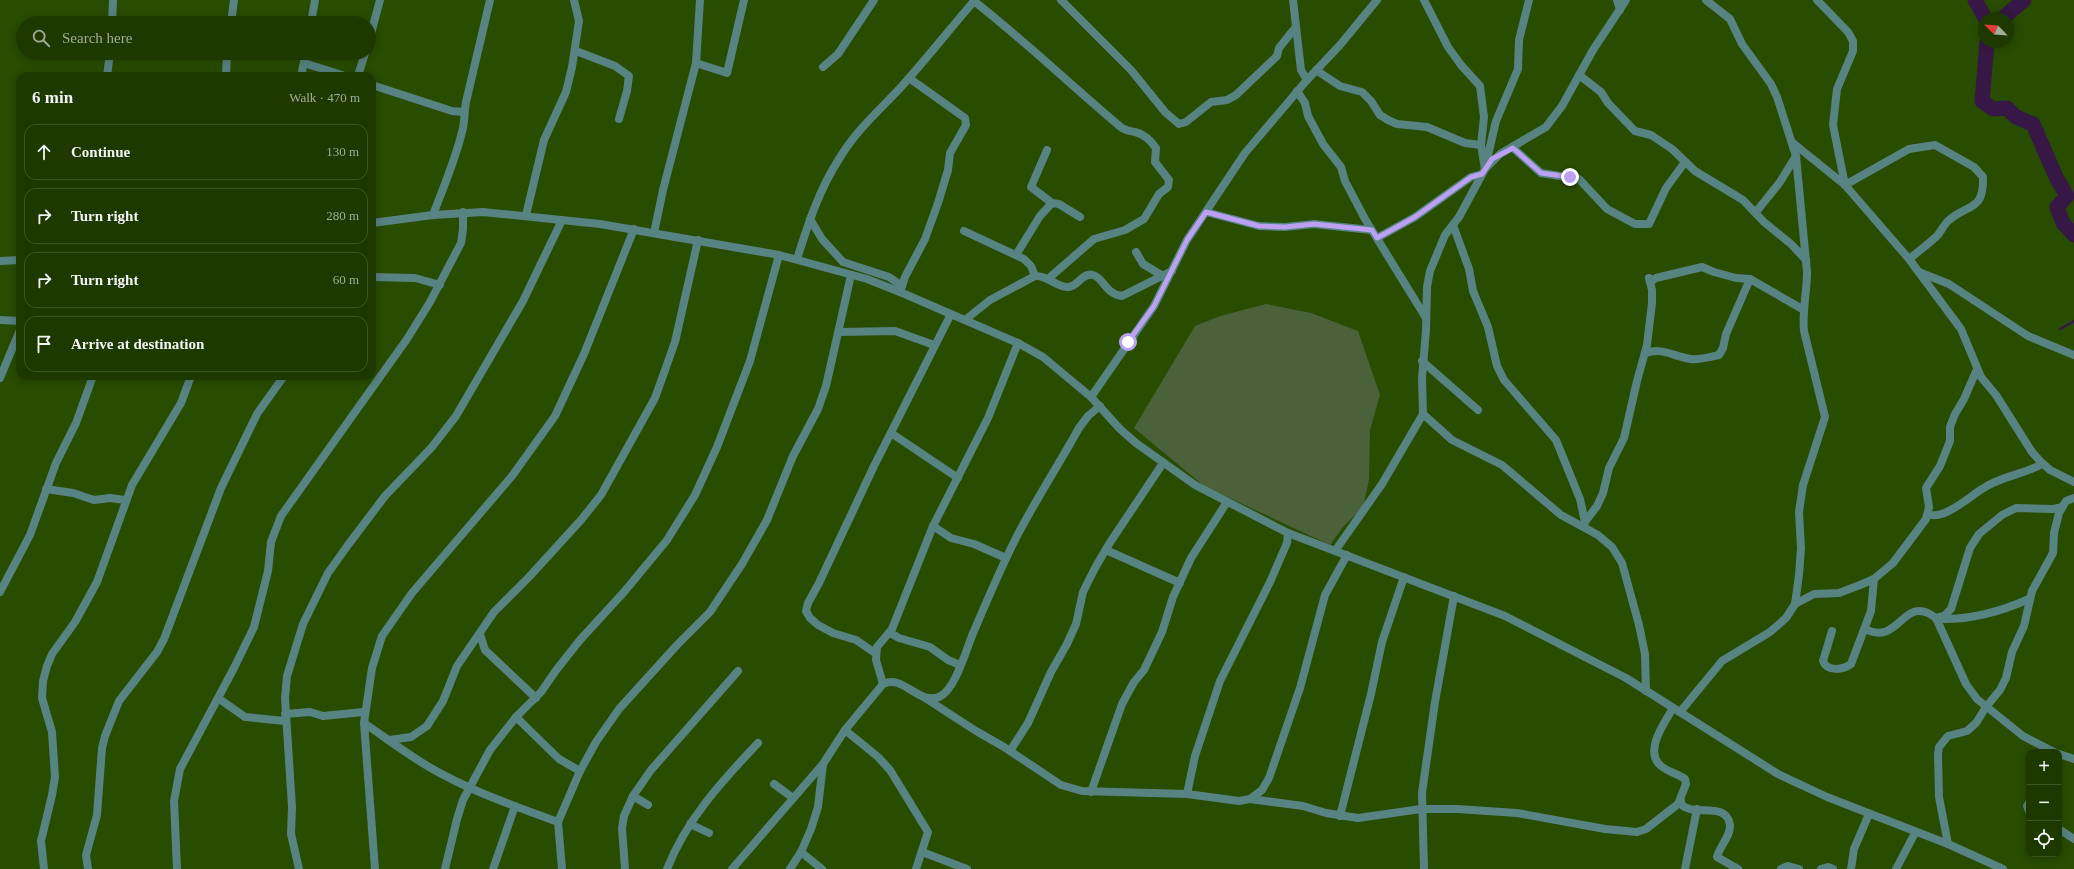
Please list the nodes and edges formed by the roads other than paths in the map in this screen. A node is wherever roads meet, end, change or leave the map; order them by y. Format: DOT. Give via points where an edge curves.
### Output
graph roads {
  1 [pos="113,0"];
  2 [pos="234,0"];
  3 [pos="315,0"];
  4 [pos="380,0"];
  5 [pos="490,0"];
  6 [pos="574,0"];
  7 [pos="700,0"];
  8 [pos="744,0"];
  9 [pos="874,0"];
  10 [pos="1061,0"];
  11 [pos="1293,0"];
  12 [pos="1377,0"];
  13 [pos="1424,0"];
  14 [pos="1529,0"];
  15 [pos="1617,0"];
  16 [pos="1626,0"];
  17 [pos="1706,0"];
  18 [pos="1817,0"];
  19 [pos="974,1"];
  20 [pos="1620,10"];
  21 [pos="112,16"];
  22 [pos="232,16"];
  23 [pos="312,16"];
  24 [pos="376,16"];
  25 [pos="1295,28"];
  26 [pos="576,51"];
  27 [pos="109,60"];
  28 [pos="227,60"];
  29 [pos="305,60"];
  30 [pos="363,60"];
  31 [pos="696,62"];
  32 [pos="304,64"];
  33 [pos="824,67"];
  34 [pos="1316,70"];
  35 [pos="108,72"];
  36 [pos="226,72"];
  37 [pos="302,72"];
  38 [pos="331,72"];
  39 [pos="359,72"];
  40 [pos="1579,75"];
  41 [pos="909,78"];
  42 [pos="1306,80"];
  43 [pos="376,86"];
  44 [pos="1297,92"];
  45 [pos="464,112"];
  46 [pos="619,119"];
  47 [pos="1792,143"];
  48 [pos="1481,145"];
  49 [pos="1513,148"];
  50 [pos="1047,150"];
  51 [pos="1796,156"];
  52 [pos="1685,162"];
  53 [pos="1484,171"];
  54 [pos="1845,185"];
  55 [pos="1052,203"];
  56 [pos="463,212"];
  57 [pos="1206,212"];
  58 [pos="1756,212"];
  59 [pos="433,215"];
  60 [pos="526,215"];
  61 [pos="1080,217"];
  62 [pos="810,219"];
  63 [pos="562,220"];
  64 [pos="376,223"];
  65 [pos="1453,225"];
  66 [pos="634,229"];
  67 [pos="1372,230"];
  68 [pos="964,231"];
  69 [pos="654,233"];
  70 [pos="1377,238"];
  71 [pos="698,240"];
  72 [pos="1136,252"];
  73 [pos="779,255"];
  74 [pos="1016,255"];
  75 [pos="797,259"];
  76 [pos="16,260"];
  77 [pos="1806,260"];
  78 [pos="1909,260"];
  79 [pos="0,262"];
  80 [pos="1172,271"];
  81 [pos="1918,271"];
  82 [pos="851,275"];
  83 [pos="1035,276"];
  84 [pos="1163,276"];
  85 [pos="376,277"];
  86 [pos="1049,278"];
  87 [pos="1750,279"];
  88 [pos="440,285"];
  89 [pos="901,289"];
  90 [pos="1804,310"];
  91 [pos="951,314"];
  92 [pos="1426,318"];
  93 [pos="0,320"];
  94 [pos="965,320"];
  95 [pos="16,321"];
  96 [pos="839,332"];
  97 [pos="16,340"];
  98 [pos="1018,343"];
  99 [pos="934,345"];
  100 [pos="1646,353"];
  101 [pos="2074,355"];
  102 [pos="1422,362"];
  103 [pos="1977,369"];
  104 [pos="0,378"];
  105 [pos="92,380"];
  106 [pos="190,380"];
  107 [pos="281,380"];
  108 [pos="1091,397"];
  109 [pos="1100,406"];
  110 [pos="1478,410"];
  111 [pos="1423,414"];
  112 [pos="891,433"];
  113 [pos="1163,463"];
  114 [pos="2042,464"];
  115 [pos="958,478"];
  116 [pos="2074,482"];
  117 [pos="46,489"];
  118 [pos="2074,498"];
  119 [pos="125,500"];
  120 [pos="1227,502"];
  121 [pos="2062,507"];
  122 [pos="1928,514"];
  123 [pos="1583,524"];
  124 [pos="933,526"];
  125 [pos="1288,533"];
  126 [pos="1106,550"];
  127 [pos="1336,550"];
  128 [pos="1348,555"];
  129 [pos="1006,558"];
  130 [pos="1404,577"];
  131 [pos="1874,579"];
  132 [pos="1180,583"];
  133 [pos="0,592"];
  134 [pos="1454,596"];
  135 [pos="2030,599"];
  136 [pos="1795,604"];
  137 [pos="1936,618"];
  138 [pos="1865,629"];
  139 [pos="1832,631"];
  140 [pos="890,633"];
  141 [pos="480,634"];
  142 [pos="875,653"];
  143 [pos="960,665"];
  144 [pos="738,671"];
  145 [pos="883,684"];
  146 [pos="1646,691"];
  147 [pos="922,696"];
  148 [pos="218,698"];
  149 [pos="536,698"];
  150 [pos="1986,707"];
  151 [pos="1676,710"];
  152 [pos="364,712"];
  153 [pos="285,717"];
  154 [pos="516,717"];
  155 [pos="364,723"];
  156 [pos="845,730"];
  157 [pos="389,740"];
  158 [pos="758,743"];
  159 [pos="2041,749"];
  160 [pos="1010,751"];
  161 [pos="2062,755"];
  162 [pos="2074,760"];
  163 [pos="823,764"];
  164 [pos="580,771"];
  165 [pos="774,784"];
  166 [pos="469,787"];
  167 [pos="1091,792"];
  168 [pos="1187,794"];
  169 [pos="633,796"];
  170 [pos="792,798"];
  171 [pos="1250,799"];
  172 [pos="1681,801"];
  173 [pos="648,805"];
  174 [pos="515,806"];
  175 [pos="1421,809"];
  176 [pos="1697,809"];
  177 [pos="1869,814"];
  178 [pos="1340,816"];
  179 [pos="558,822"];
  180 [pos="690,824"];
  181 [pos="2062,831"];
  182 [pos="709,833"];
  183 [pos="1915,833"];
  184 [pos="2074,839"];
  185 [pos="1948,844"];
  186 [pos="801,852"];
  187 [pos="922,852"];
  188 [pos="44,869"];
  189 [pos="88,869"];
  190 [pos="177,869"];
  191 [pos="299,869"];
  192 [pos="376,869"];
  193 [pos="445,869"];
  194 [pos="493,869"];
  195 [pos="562,869"];
  196 [pos="625,869"];
  197 [pos="667,869"];
  198 [pos="732,869"];
  199 [pos="790,869"];
  200 [pos="822,869"];
  201 [pos="916,869"];
  202 [pos="967,869"];
  203 [pos="1424,869"];
  204 [pos="1685,869"];
  205 [pos="1738,869"];
  206 [pos="1781,869"];
  207 [pos="1799,869"];
  208 [pos="1821,869"];
  209 [pos="1833,869"];
  210 [pos="1851,869"];
  211 [pos="1896,869"];
  212 [pos="2003,869"];
  1 -- 21 [label="street"];
  2 -- 22 [label="street"];
  3 -- 23 [label="street"];
  4 -- 24 [label="street"];
  5 -- 45 [label="street"];
  6 -- 26 [label="street" via="579,21"];
  7 -- 31 [label="street"];
  8 -- 31 [label="street" via="727,73"];
  9 -- 33 [label="street" via="838,54"];
  10 -- 25 [label="street" via="1131,70 1165,112 1179,124 1186,122 1211,102 1227,100 1236,95 1277,56 1279,48"];
  11 -- 25 [label="street"];
  12 -- 34 [label="street"];
  13 -- 48 [label="street" via="1448,47 1461,66 1480,86 1484,117"];
  14 -- 53 [label="street" via="1519,40 1518,69 1496,121"];
  15 -- 20 [label="street"];
  16 -- 20 [label="street"];
  17 -- 47 [label="street" via="1730,19 1742,44 1771,84"];
  18 -- 54 [label="street" via="1853,41 1853,51 1838,89 1833,125"];
  19 -- 41 [label="street"];
  19 -- 86 [label="street" via="1016,34 1122,128 1150,140 1156,148 1156,162 1169,180 1168,187 1159,194 1144,219 1125,230 1094,239"];
  20 -- 40 [label="street"];
  25 -- 42 [label="street" via="1301,70"];
  26 -- 46 [label="street" via="615,66 630,76"];
  26 -- 60 [label="street" via="566,92 544,140"];
  27 -- 35 [label="street"];
  28 -- 36 [label="street"];
  29 -- 32 [label="street"];
  30 -- 39 [label="street"];
  31 -- 69 [label="street"];
  32 -- 37 [label="street"];
  32 -- 38 [label="street"];
  34 -- 42 [label="street"];
  34 -- 48 [label="street" via="1335,84 1362,92 1380,115 1388,120 1397,124 1427,127 1465,143"];
  40 -- 49 [label="street" via="1562,106 1546,127"];
  40 -- 52 [label="street" via="1601,92 1635,131 1651,135 1672,149"];
  41 -- 62 [label="street" via="862,125 827,179"];
  41 -- 89 [label="street" via="967,121 950,153 948,170 938,203"];
  42 -- 44 [label="street"];
  43 -- 45 [label="street" via="452,111"];
  44 -- 57 [label="street" via="1246,152"];
  44 -- 67 [label="street" via="1305,103 1308,116 1323,144 1341,167 1351,193"];
  45 -- 59 [label="street" via="466,118 462,133"];
  47 -- 51 [label="street"];
  47 -- 54 [label="street"];
  48 -- 53 [label="street"];
  49 -- 52 [label="street" via="1541,173 1579,179 1607,209 1642,225 1649,224 1666,188"];
  49 -- 53 [label="street" via="1492,159"];
  50 -- 55 [label="street" via="1031,187"];
  51 -- 58 [label="street" via="1780,182"];
  51 -- 77 [label="street"];
  52 -- 58 [label="street" via="1695,171 1734,193"];
  53 -- 65 [label="street"];
  53 -- 70 [label="street" via="1471,177 1415,217"];
  54 -- 78 [label="street"];
  54 -- 78 [label="street" via="1909,149 1935,145 1974,167 1983,177 1984,192 1980,199 1948,221 1938,235"];
  55 -- 61 [label="street" via="1059,204"];
  55 -- 74 [label="street" via="1040,216"];
  56 -- 59 [label="street"];
  56 -- 60 [label="street"];
  56 -- 88 [label="street" via="461,243"];
  57 -- 67 [label="street" via="1259,226 1314,224"];
  57 -- 80 [label="street" via="1187,240"];
  58 -- 77 [label="street"];
  59 -- 64 [label="street"];
  60 -- 63 [label="street"];
  62 -- 75 [label="street"];
  62 -- 89 [label="street" via="822,239 843,262 889,277"];
  63 -- 66 [label="street"];
  63 -- 153 [label="street" via="523,301 456,416 432,447 385,496 328,573 303,624 292,655 287,676"];
  65 -- 92 [label="street" via="1445,234 1430,272"];
  65 -- 123 [label="street" via="1469,269 1473,291 1488,327 1497,366 1504,380 1556,440 1580,499"];
  66 -- 69 [label="street"];
  66 -- 152 [label="street" via="584,354 555,416 512,476 412,593 382,636 372,668"];
  67 -- 70 [label="street"];
  68 -- 74 [label="street"];
  69 -- 71 [label="street"];
  70 -- 92 [label="street"];
  71 -- 73 [label="street"];
  71 -- 141 [label="street" via="674,342 655,398 643,422 601,495 529,577 499,604"];
  72 -- 84 [label="street" via="1143,264"];
  73 -- 75 [label="street"];
  73 -- 149 [label="street" via="750,361 706,472 686,511 667,540 580,640"];
  74 -- 83 [label="street" via="1031,266"];
  75 -- 82 [label="street"];
  76 -- 79 [label="street"];
  77 -- 90 [label="street" via="1807,291"];
  78 -- 81 [label="street"];
  80 -- 84 [label="street"];
  80 -- 108 [label="street" via="1154,306"];
  81 -- 101 [label="street" via="1949,284 2028,336"];
  81 -- 103 [label="street" via="1961,329"];
  82 -- 89 [label="street"];
  82 -- 96 [label="street"];
  83 -- 86 [label="street"];
  83 -- 94 [label="street" via="990,300"];
  84 -- 86 [label="street" via="1122,296 1108,291 1098,277 1091,274 1072,287 1064,287"];
  85 -- 88 [label="street" via="415,278"];
  87 -- 90 [label="street"];
  87 -- 100 [label="street" via="1719,355 1691,359 1662,351"];
  87 -- 100 [label="street" via="1736,278 1700,267 1650,280 1652,303"];
  88 -- 148 [label="street" via="407,339 281,516 270,542 268,571 254,627"];
  89 -- 91 [label="street"];
  90 -- 136 [label="street" via="1804,331 1826,417 1802,485 1799,512 1800,575"];
  91 -- 94 [label="street"];
  91 -- 99 [label="street"];
  92 -- 102 [label="street"];
  93 -- 95 [label="street"];
  94 -- 98 [label="street"];
  96 -- 99 [label="street" via="895,330"];
  96 -- 164 [label="street" via="818,409 793,456 767,520 742,564 710,612 676,645 619,710 596,742"];
  97 -- 104 [label="street"];
  98 -- 108 [label="street" via="1054,365"];
  98 -- 115 [label="street" via="988,418"];
  99 -- 112 [label="street"];
  100 -- 123 [label="street" via="1636,381 1624,438 1597,506"];
  102 -- 110 [label="street"];
  102 -- 111 [label="street"];
  103 -- 114 [label="street"];
  103 -- 122 [label="street" via="1950,427 1950,441 1940,466 1926,488 1930,507"];
  105 -- 117 [label="street"];
  106 -- 119 [label="street" via="181,403 142,466"];
  107 -- 189 [label="street" via="254,419 220,488 164,639 114,710 102,748 96,815 86,855"];
  108 -- 109 [label="street"];
  109 -- 113 [label="street" via="1120,429"];
  109 -- 129 [label="street" via="1079,428"];
  111 -- 123 [label="street" via="1452,440 1502,465 1551,507"];
  111 -- 127 [label="street" via="1379,490"];
  112 -- 115 [label="street"];
  112 -- 142 [label="street" via="806,611 818,625 856,640"];
  113 -- 120 [label="street" via="1195,485"];
  113 -- 126 [label="street"];
  114 -- 116 [label="street"];
  114 -- 122 [label="street" via="2028,472 1987,485 1942,516"];
  115 -- 124 [label="street"];
  117 -- 119 [label="street" via="73,493 94,500"];
  117 -- 133 [label="street" via="24,548"];
  118 -- 121 [label="street"];
  119 -- 188 [label="street" via="97,582 75,622 52,654 43,681 42,698 52,732 55,777 41,842"];
  120 -- 125 [label="street"];
  120 -- 132 [label="street" via="1191,558"];
  121 -- 135 [label="street" via="2054,533 2053,553"];
  121 -- 137 [label="street" via="2016,508 2002,515 1979,534 1970,548 1951,609 1944,616"];
  122 -- 131 [label="street" via="1908,545 1893,563"];
  123 -- 146 [label="street" via="1606,541 1619,555 1645,654"];
  124 -- 129 [label="street" via="951,538 974,544"];
  124 -- 140 [label="street"];
  125 -- 127 [label="street"];
  125 -- 168 [label="street" via="1287,543 1270,582 1220,682 1195,756"];
  126 -- 132 [label="street"];
  126 -- 160 [label="street" via="1083,592 1076,624 1067,644 1051,672 1028,724"];
  127 -- 128 [label="street"];
  128 -- 130 [label="street"];
  128 -- 171 [label="street" via="1325,595 1300,688 1269,778 1262,790"];
  129 -- 143 [label="street"];
  130 -- 134 [label="street"];
  130 -- 178 [label="street" via="1382,642"];
  131 -- 136 [label="street" via="1839,593 1814,594"];
  131 -- 138 [label="street" via="1872,610"];
  132 -- 167 [label="street" via="1162,632 1144,670 1122,704"];
  134 -- 146 [label="street" via="1505,616 1626,678"];
  134 -- 175 [label="street" via="1435,702"];
  135 -- 137 [label="street" via="2009,608 1985,613 1950,619"];
  135 -- 150 [label="street" via="2024,626 2012,652 2006,678"];
  136 -- 151 [label="street" via="1786,618 1770,632 1722,661"];
  137 -- 138 [label="street" via="1928,612 1919,610 1880,634"];
  137 -- 150 [label="street" via="1970,692"];
  138 -- 139 [label="street" via="1851,664 1845,669 1827,667 1823,661"];
  140 -- 142 [label="street" via="877,646"];
  140 -- 143 [label="street" via="930,647"];
  141 -- 149 [label="street" via="485,650"];
  141 -- 157 [label="street" via="457,666 443,701 427,726 411,737"];
  142 -- 145 [label="street"];
  143 -- 147 [label="street" via="952,684 940,697"];
  144 -- 169 [label="street" via="650,770"];
  145 -- 147 [label="street" via="894,681"];
  145 -- 156 [label="street"];
  146 -- 151 [label="street"];
  147 -- 160 [label="street"];
  148 -- 153 [label="street" via="245,717"];
  148 -- 190 [label="street" via="187,753 176,784 174,801"];
  149 -- 154 [label="street"];
  150 -- 159 [label="street"];
  150 -- 185 [label="street" via="1976,723 1967,731 1948,736 1939,747 1939,797"];
  151 -- 172 [label="street" via="1656,741 1654,756 1660,766 1685,779"];
  151 -- 177 [label="street" via="1778,774"];
  152 -- 153 [label="street" via="323,716 310,712"];
  152 -- 155 [label="street"];
  153 -- 191 [label="street" via="292,807 291,834"];
  154 -- 164 [label="street" via="559,759"];
  154 -- 166 [label="street" via="490,750"];
  155 -- 157 [label="street"];
  155 -- 192 [label="street"];
  156 -- 163 [label="street"];
  156 -- 187 [label="street" via="890,770 921,818 928,832"];
  157 -- 166 [label="street" via="430,768"];
  158 -- 180 [label="street" via="717,786"];
  160 -- 167 [label="street" via="1061,786"];
  161 -- 162 [label="street"];
  163 -- 170 [label="street"];
  163 -- 186 [label="street" via="818,807"];
  164 -- 179 [label="street"];
  165 -- 170 [label="street"];
  166 -- 174 [label="street"];
  166 -- 193 [label="street" via="457,819"];
  167 -- 168 [label="street"];
  168 -- 171 [label="street" via="1239,801"];
  169 -- 173 [label="street"];
  169 -- 196 [label="street" via="622,828"];
  170 -- 198 [label="street"];
  171 -- 178 [label="street" via="1303,806"];
  172 -- 175 [label="street" via="1637,832 1605,829 1517,813"];
  172 -- 176 [label="street" via="1684,807"];
  174 -- 179 [label="street"];
  174 -- 194 [label="street"];
  175 -- 178 [label="street" via="1358,818"];
  175 -- 203 [label="street"];
  176 -- 204 [label="street"];
  176 -- 205 [label="street" via="1718,812 1726,816 1730,825 1729,831 1717,857"];
  177 -- 183 [label="street"];
  177 -- 210 [label="street" via="1854,849"];
  179 -- 195 [label="street"];
  180 -- 182 [label="street"];
  180 -- 197 [label="street"];
  181 -- 184 [label="street"];
  183 -- 185 [label="street"];
  183 -- 211 [label="street"];
  185 -- 212 [label="street"];
  186 -- 199 [label="street"];
  186 -- 200 [label="street"];
  187 -- 201 [label="street"];
  187 -- 202 [label="street"];
  206 -- 207 [label="street" via="1788,866"];
  208 -- 209 [label="street"];
}
